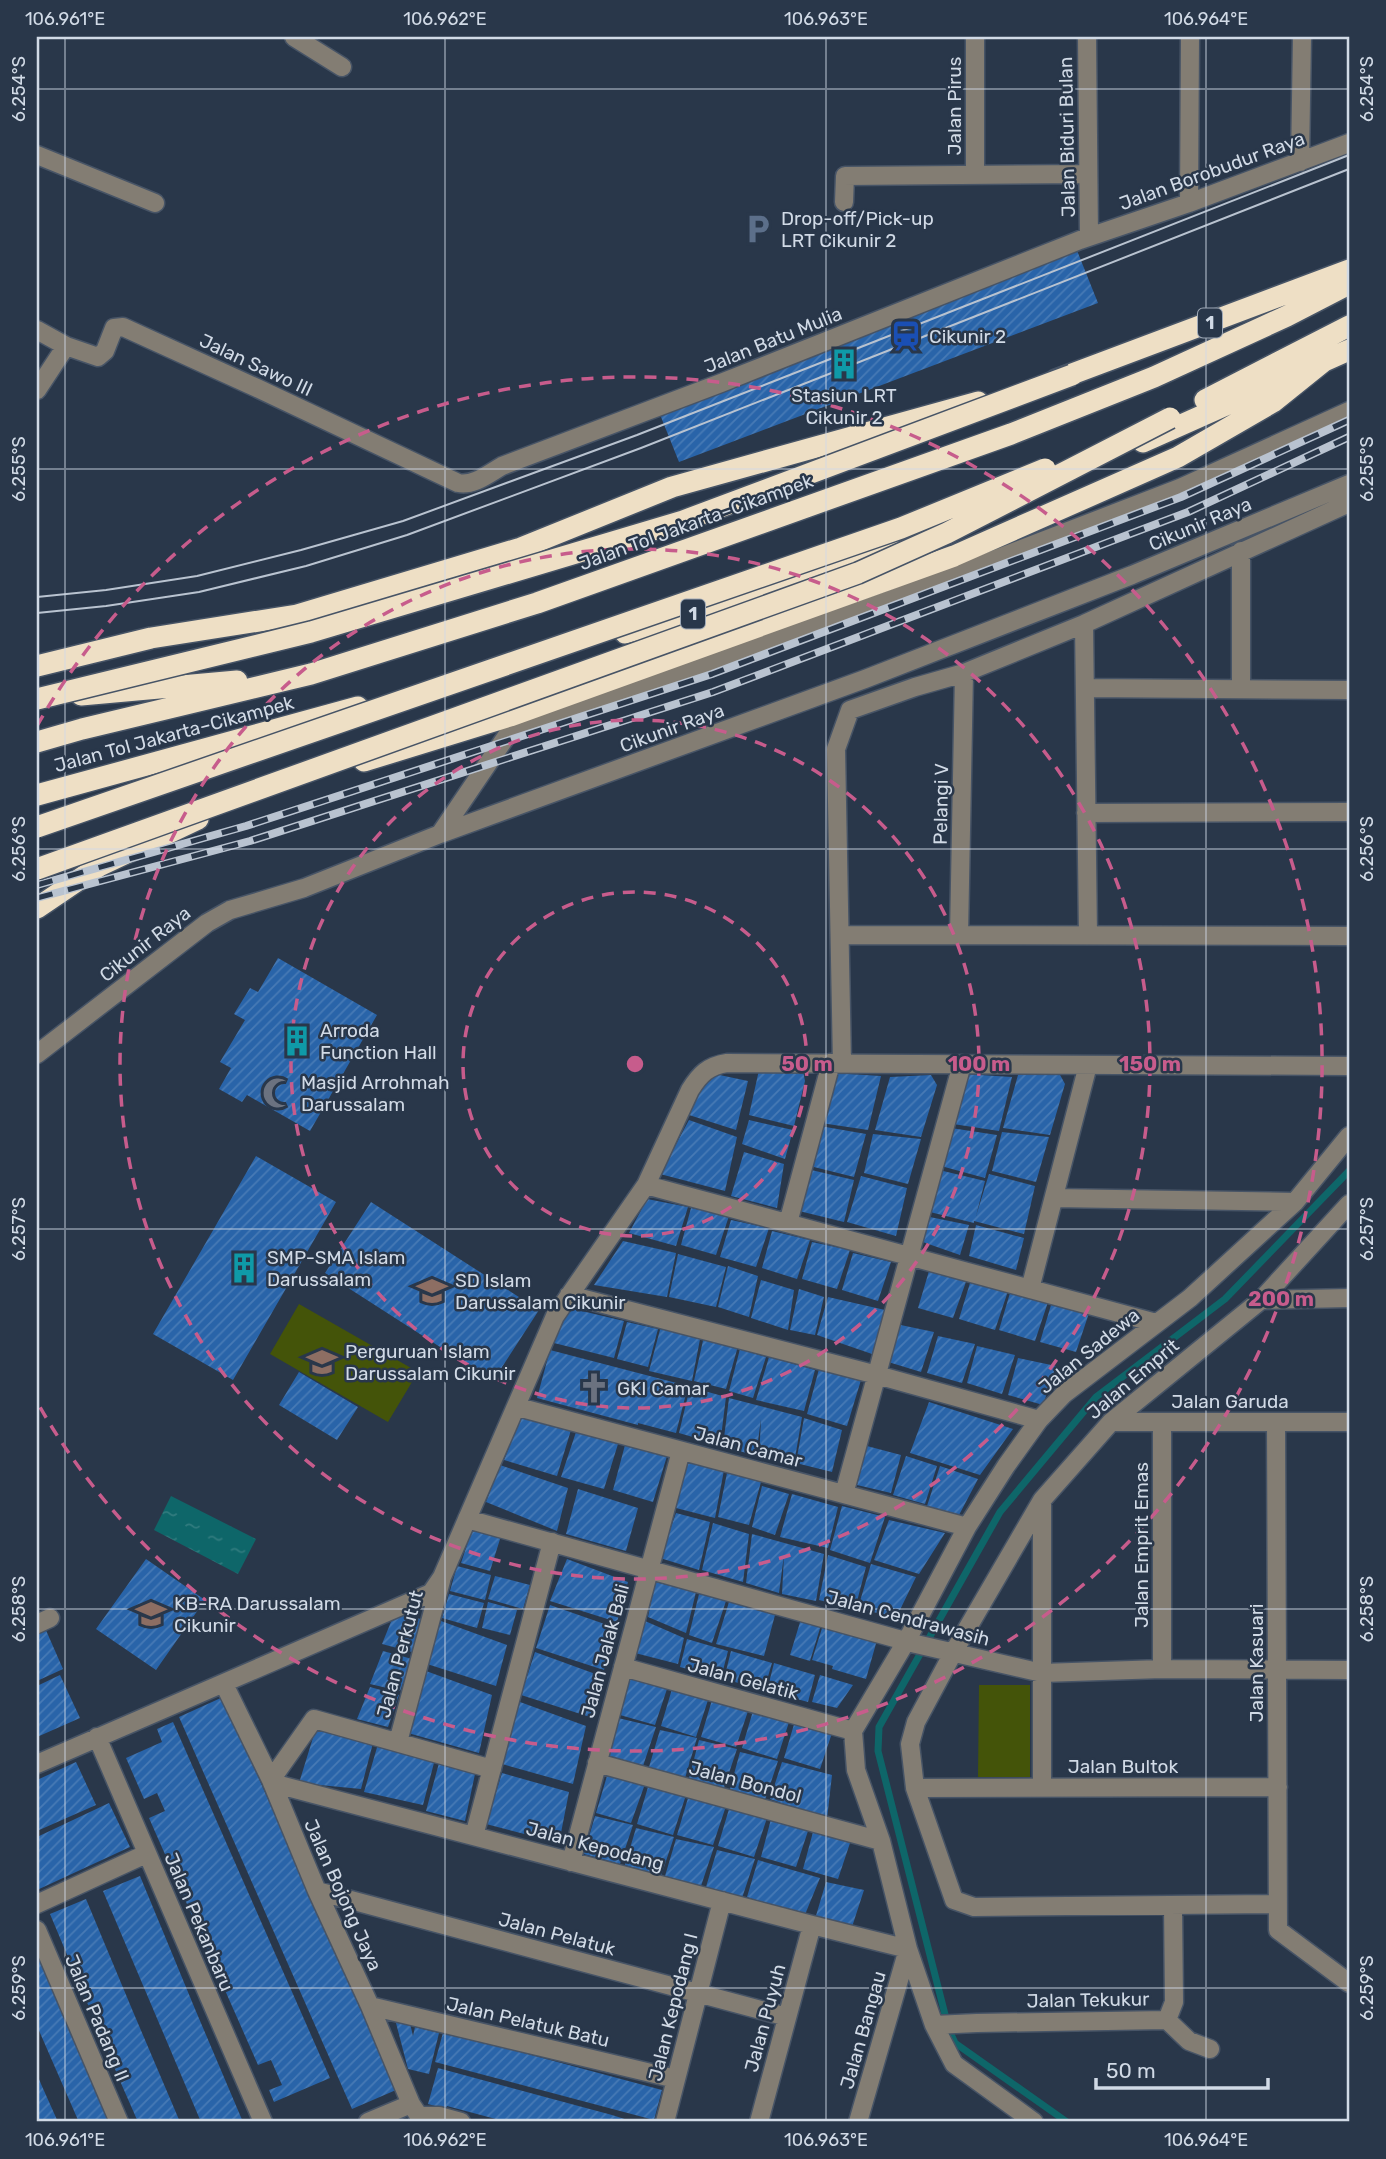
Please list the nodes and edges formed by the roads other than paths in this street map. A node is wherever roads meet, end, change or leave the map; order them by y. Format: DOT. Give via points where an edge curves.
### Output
graph roads {
  1 [pos="294,37"];
  2 [pos="975,37"];
  3 [pos="1087,37"];
  4 [pos="1190,37"];
  5 [pos="1302,37"];
  6 [pos="342,66"];
  7 [pos="1349,143"];
  8 [pos="37,155"];
  9 [pos="1300,162"];
  10 [pos="1088,174"];
  11 [pos="975,175"];
  12 [pos="844,202"];
  13 [pos="155,203"];
  14 [pos="1189,203"];
  15 [pos="1089,236"];
  16 [pos="1349,270"];
  17 [pos="1349,284"];
  18 [pos="1349,326"];
  19 [pos="37,330"];
  20 [pos="66,346"];
  21 [pos="1349,350"];
  22 [pos="1324,361"];
  23 [pos="1072,375"];
  24 [pos="37,390"];
  25 [pos="1349,411"];
  26 [pos="1170,418"];
  27 [pos="472,482"];
  28 [pos="1349,484"];
  29 [pos="1349,503"];
  30 [pos="1241,551"];
  31 [pos="1084,624"];
  32 [pos="37,666"];
  33 [pos="964,673"];
  34 [pos="310,674"];
  35 [pos="1085,688"];
  36 [pos="1241,689"];
  37 [pos="1349,690"];
  38 [pos="37,699"];
  39 [pos="37,742"];
  40 [pos="37,795"];
  41 [pos="1349,811"];
  42 [pos="1086,813"];
  43 [pos="37,827"];
  44 [pos="440,834"];
  45 [pos="37,869"];
  46 [pos="37,908"];
  47 [pos="840,935"];
  48 [pos="959,935"];
  49 [pos="1088,935"];
  50 [pos="1349,936"];
  51 [pos="37,1054"];
  52 [pos="836,1064"];
  53 [pos="962,1064"];
  54 [pos="1088,1065"];
  55 [pos="1349,1066"];
  56 [pos="1349,1136"];
  57 [pos="646,1185"];
  58 [pos="1054,1198"];
  59 [pos="1296,1202"];
  60 [pos="1349,1204"];
  61 [pos="788,1223"];
  62 [pos="909,1256"];
  63 [pos="1031,1289"];
  64 [pos="569,1295"];
  65 [pos="1349,1298"];
  66 [pos="1261,1300"];
  67 [pos="1156,1323"];
  68 [pos="877,1375"];
  69 [pos="518,1407"];
  70 [pos="1039,1420"];
  71 [pos="1111,1422"];
  72 [pos="1162,1422"];
  73 [pos="1276,1422"];
  74 [pos="1349,1422"];
  75 [pos="681,1451"];
  76 [pos="844,1494"];
  77 [pos="1042,1500"];
  78 [pos="467,1518"];
  79 [pos="967,1527"];
  80 [pos="552,1542"];
  81 [pos="649,1569"];
  82 [pos="442,1577"];
  83 [pos="911,1642"];
  84 [pos="947,1651"];
  85 [pos="623,1667"];
  86 [pos="1162,1669"];
  87 [pos="1277,1669"];
  88 [pos="1349,1670"];
  89 [pos="1042,1673"];
  90 [pos="224,1684"];
  91 [pos="853,1731"];
  92 [pos="97,1737"];
  93 [pos="398,1742"];
  94 [pos="597,1763"];
  95 [pos="37,1764"];
  96 [pos="492,1769"];
  97 [pos="271,1781"];
  98 [pos="1042,1787"];
  99 [pos="1278,1787"];
  100 [pos="915,1788"];
  101 [pos="474,1836"];
  102 [pos="881,1841"];
  103 [pos="146,1854"];
  104 [pos="570,1862"];
  105 [pos="317,1891"];
  106 [pos="722,1902"];
  107 [pos="37,1904"];
  108 [pos="1278,1904"];
  109 [pos="1173,1905"];
  110 [pos="812,1925"];
  111 [pos="37,1930"];
  112 [pos="908,1949"];
  113 [pos="1349,1983"];
  114 [pos="698,1994"];
  115 [pos="370,2006"];
  116 [pos="787,2017"];
  117 [pos="1167,2020"];
  118 [pos="945,2025"];
  119 [pos="1210,2049"];
  120 [pos="676,2079"];
  121 [pos="418,2114"];
  122 [pos="1029,2121"];
  123 [pos="119,2122"];
  124 [pos="263,2122"];
  125 [pos="368,2122"];
  126 [pos="461,2122"];
  127 [pos="665,2122"];
  128 [pos="759,2122"];
  129 [pos="858,2122"];
  1 -- 6 [label="street"];
  2 -- 11 [label="street, Jalan Pirus"];
  3 -- 10 [label="street, Jalan Biduri Bulan"];
  4 -- 14 [label="street"];
  5 -- 9 [label="street"];
  7 -- 9 [label="street, Jalan Borobudur Raya"];
  8 -- 13 [label="street"];
  9 -- 14 [label="street, Jalan Borobudur Raya"];
  10 -- 11 [label="street"];
  10 -- 15 [label="street, Jalan Biduri Bulan"];
  11 -- 12 [label="street" via="845,176"];
  14 -- 15 [label="street, Jalan Borobudur Raya"];
  15 -- 27 [label="street, Jalan Batu Mulia" via="502,466"];
  16 -- 23 [label="highway, 1"];
  17 -- 34 [label="highway, Jalan Tol Jakarta–Cikampek / 1" via="1154,377 1012,434 537,603"];
  18 -- 26 [label="highway"];
  19 -- 20 [label="street, Jalan Sawo III"];
  20 -- 24 [label="street"];
  20 -- 27 [label="street, Jalan Sawo III" via="98,357 114,328 123,327 458,483"];
  21 -- 22 [label="highway, Jalan Tol Jakarta–Cikampek / 1"];
  22 -- 40 [label="highway, Jalan Tol Jakarta–Cikampek / 1" via="1031,492 780,590"];
  22 -- 46 [label="highway" via="1273,402 1178,457 954,556 510,716 200,818 99,866"];
  23 -- 32 [label="highway, bridge" via="672,487 521,548 297,615 151,638"];
  23 -- 38 [label="highway, bridge" via="683,521 311,632"];
  25 -- 44 [label="street" via="1180,488 889,600 510,731"];
  26 -- 43 [label="highway, bridge" via="901,528"];
  26 -- 45 [label="highway, bridge" via="947,533 858,573"];
  28 -- 44 [label="street, Cikunir Raya" via="877,674"];
  29 -- 30 [label="street"];
  30 -- 31 [label="street"];
  30 -- 36 [label="street"];
  31 -- 33 [label="street"];
  31 -- 35 [label="street"];
  33 -- 47 [label="street" via="850,710 836,749"];
  33 -- 48 [label="street, Pelangi V"];
  34 -- 38 [label="highway"];
  34 -- 39 [label="highway, Jalan Tol Jakarta–Cikampek / 1"];
  35 -- 36 [label="street"];
  35 -- 42 [label="street"];
  36 -- 37 [label="street"];
  41 -- 42 [label="street"];
  42 -- 49 [label="street"];
  44 -- 51 [label="street, Cikunir Raya" via="304,888 230,909"];
  47 -- 48 [label="street"];
  47 -- 52 [label="street"];
  48 -- 49 [label="street"];
  49 -- 50 [label="street"];
  52 -- 53 [label="street"];
  52 -- 57 [label="street, Jalan Perkutut" via="713,1065 699,1075 690,1090"];
  52 -- 61 [label="street"];
  53 -- 54 [label="street"];
  53 -- 62 [label="street"];
  54 -- 55 [label="street"];
  54 -- 58 [label="street"];
  56 -- 59 [label="street, Jalan Sadewa"];
  57 -- 61 [label="street"];
  57 -- 64 [label="street, Jalan Perkutut"];
  58 -- 59 [label="street"];
  58 -- 63 [label="street"];
  59 -- 67 [label="street, Jalan Sadewa"];
  60 -- 66 [label="street, Jalan Emprit"];
  61 -- 62 [label="street"];
  62 -- 63 [label="street"];
  62 -- 68 [label="street"];
  63 -- 67 [label="street"];
  64 -- 68 [label="street"];
  64 -- 69 [label="street, Jalan Perkutut" via="555,1316"];
  65 -- 66 [label="street"];
  66 -- 71 [label="street, Jalan Emprit"];
  67 -- 70 [label="street, Jalan Sadewa" via="1064,1394"];
  68 -- 70 [label="street"];
  68 -- 76 [label="street"];
  69 -- 75 [label="street, Jalan Camar"];
  69 -- 78 [label="street, Jalan Perkutut"];
  70 -- 79 [label="street, Jalan Sadewa"];
  71 -- 72 [label="street, Jalan Garuda"];
  71 -- 77 [label="street, Jalan Emprit"];
  72 -- 73 [label="street, Jalan Garuda"];
  72 -- 86 [label="street, Jalan Emprit Emas"];
  73 -- 74 [label="street, Jalan Garuda"];
  73 -- 87 [label="street, Jalan Kasuari"];
  75 -- 76 [label="street, Jalan Camar"];
  75 -- 81 [label="street, Jalan Jalak Bali"];
  76 -- 79 [label="street, Jalan Camar"];
  77 -- 84 [label="street, Jalan Emprit"];
  77 -- 89 [label="street"];
  78 -- 80 [label="street, Jalan Cendrawasih"];
  78 -- 82 [label="street, Jalan Perkutut"];
  79 -- 83 [label="street, Jalan Sadewa"];
  80 -- 81 [label="street, Jalan Cendrawasih"];
  80 -- 96 [label="street"];
  81 -- 83 [label="street, Jalan Cendrawasih"];
  81 -- 85 [label="street, Jalan Jalak Bali"];
  82 -- 90 [label="street" via="431,1593"];
  82 -- 93 [label="street, Jalan Perkutut"];
  83 -- 84 [label="street, Jalan Cendrawasih"];
  83 -- 91 [label="street, Jalan Sadewa"];
  84 -- 89 [label="street, Jalan Cendrawasih"];
  84 -- 100 [label="street, Jalan Emprit" via="910,1744"];
  85 -- 91 [label="street, Jalan Gelatik"];
  85 -- 94 [label="street, Jalan Jalak Bali"];
  86 -- 87 [label="street, Jalan Cendrawasih"];
  86 -- 89 [label="street, Jalan Cendrawasih"];
  87 -- 88 [label="street, Jalan Cendrawasih"];
  87 -- 99 [label="street, Jalan Kasuari"];
  89 -- 98 [label="street, Jalan Bultok"];
  90 -- 92 [label="street"];
  90 -- 97 [label="street, Jalan Bojong Jaya"];
  91 -- 102 [label="street" via="856,1770"];
  92 -- 95 [label="street"];
  92 -- 103 [label="street, Jalan Pekanbaru"];
  93 -- 96 [label="street"];
  93 -- 97 [label="street" via="314,1719"];
  94 -- 102 [label="street, Jalan Bondol"];
  94 -- 104 [label="street, Jalan Jalak Bali"];
  96 -- 101 [label="street"];
  97 -- 101 [label="street, Jalan Kepodang"];
  97 -- 105 [label="street, Jalan Bojong Jaya"];
  98 -- 99 [label="street, Jalan Bultok"];
  98 -- 100 [label="street"];
  99 -- 108 [label="street, Jalan Kasuari"];
  100 -- 109 [label="street, Jalan Emprit" via="954,1900 974,1907"];
  101 -- 104 [label="street, Jalan Kepodang"];
  102 -- 112 [label="street"];
  103 -- 107 [label="street"];
  103 -- 124 [label="street, Jalan Pekanbaru"];
  104 -- 106 [label="street, Jalan Kepodang"];
  105 -- 114 [label="street, Jalan Pelatuk"];
  105 -- 115 [label="street, Jalan Bojong Jaya"];
  106 -- 110 [label="street, Jalan Kepodang"];
  106 -- 114 [label="street, Jalan Kepodang I"];
  108 -- 109 [label="street"];
  108 -- 113 [label="street, Jalan Kasuari" via="1278,1930"];
  109 -- 117 [label="street, Jalan Tekukur" via="1174,2002"];
  110 -- 112 [label="street, Jalan Kepodang"];
  110 -- 116 [label="street, Jalan Puyuh"];
  111 -- 123 [label="street, Jalan Padang II"];
  112 -- 118 [label="street"];
  112 -- 129 [label="street, Jalan Bangau"];
  114 -- 116 [label="street, Jalan Pelatuk"];
  114 -- 120 [label="street, Jalan Kepodang I"];
  115 -- 120 [label="street, Jalan Pelatuk Batu"];
  115 -- 121 [label="street, Jalan Bojong Jaya"];
  116 -- 128 [label="street, Jalan Puyuh"];
  117 -- 118 [label="street, Jalan Tekukur"];
  117 -- 119 [label="street" via="1189,2041"];
  118 -- 122 [label="street" via="954,2064"];
  120 -- 127 [label="street, Jalan Kepodang I"];
  121 -- 125 [label="street"];
  121 -- 126 [label="street"];
}
